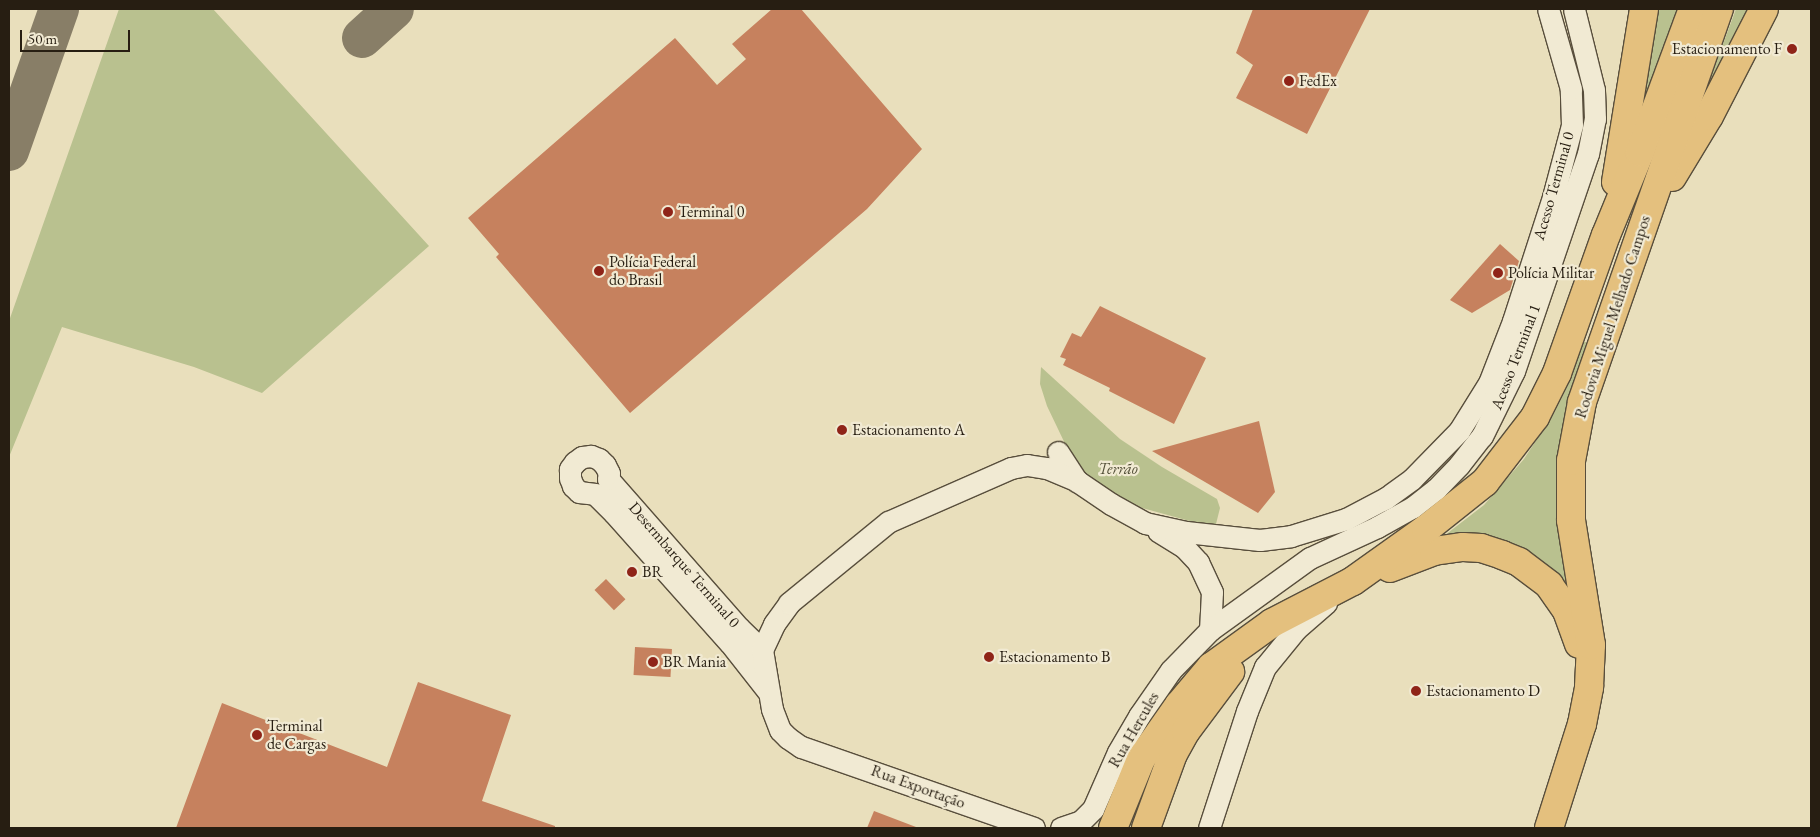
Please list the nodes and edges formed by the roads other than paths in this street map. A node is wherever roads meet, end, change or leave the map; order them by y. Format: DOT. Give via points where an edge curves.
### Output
graph roads {
  1 [pos="1548,9"];
  2 [pos="1574,9"];
  3 [pos="1644,9"];
  4 [pos="1693,9"];
  5 [pos="1719,9"];
  6 [pos="1764,9"];
  7 [pos="1650,206"];
  8 [pos="1606,235"];
  9 [pos="1058,452"];
  10 [pos="1077,481"];
  11 [pos="1145,523"];
  12 [pos="1353,581"];
  13 [pos="1210,630"];
  14 [pos="1246,644"];
  15 [pos="762,650"];
  16 [pos="1589,687"];
  17 [pos="769,692"];
  18 [pos="1034,828"];
  19 [pos="1061,828"];
  20 [pos="1112,828"];
  21 [pos="1146,828"];
  22 [pos="1209,828"];
  23 [pos="1549,828"];
  1 -- 11 [label="street, Acesso Terminal 0" via="1571,89 1572,125 1513,322 1488,383 1458,431 1412,479 1393,493 1331,524 1291,536 1260,540 1186,532"];
  2 -- 13 [label="street, Acesso Terminal 1" via="1594,90 1595,119 1588,154 1514,371 1482,436 1447,477 1413,507 1310,558"];
  3 -- 8 [label="main road"];
  4 -- 8 [label="main road, Rodovia Miguel Melhado Campos"];
  5 -- 7 [label="main road, Rodovia Miguel Melhado Campos"];
  6 -- 7 [label="main road" via="1687,152"];
  7 -- 16 [label="main road, Rodovia Miguel Melhado Campos" via="1582,402 1571,461 1571,520 1591,645"];
  8 -- 12 [label="main road, Rodovia Miguel Melhado Campos" via="1557,373 1535,417 1509,454 1485,482"];
  9 -- 10 [label="street"];
  10 -- 11 [label="street, Acesso Terminal 0"];
  10 -- 15 [label="street" via="1048,468 1011,468 888,522 789,603 774,624"];
  11 -- 13 [label="street" via="1184,547 1198,562 1212,592"];
  12 -- 14 [label="main road, Rodovia Miguel Melhado Campos" via="1272,623"];
  12 -- 16 [label="main road" via="1434,551 1462,547 1481,548 1519,562 1548,585 1567,611 1577,636"];
  12 -- 22 [label="street" via="1296,628 1265,668 1247,711"];
  13 -- 19 [label="street, Rua Hercules" via="1171,670 1138,716 1093,809 1081,821"];
  14 -- 20 [label="main road" via="1211,667 1179,705 1141,759"];
  14 -- 21 [label="main road" via="1173,754"];
  15 -- 17 [label="street, Rua Exportação"];
  15 -- 17 [label="street, Desermbarque Terminal 0" via="602,486 614,513 730,643"];
  16 -- 23 [label="main road, Rodovia Miguel Melhado Campos" via="1582,724"];
  17 -- 18 [label="street, Rua Exportação" via="780,730 801,747"];
}
